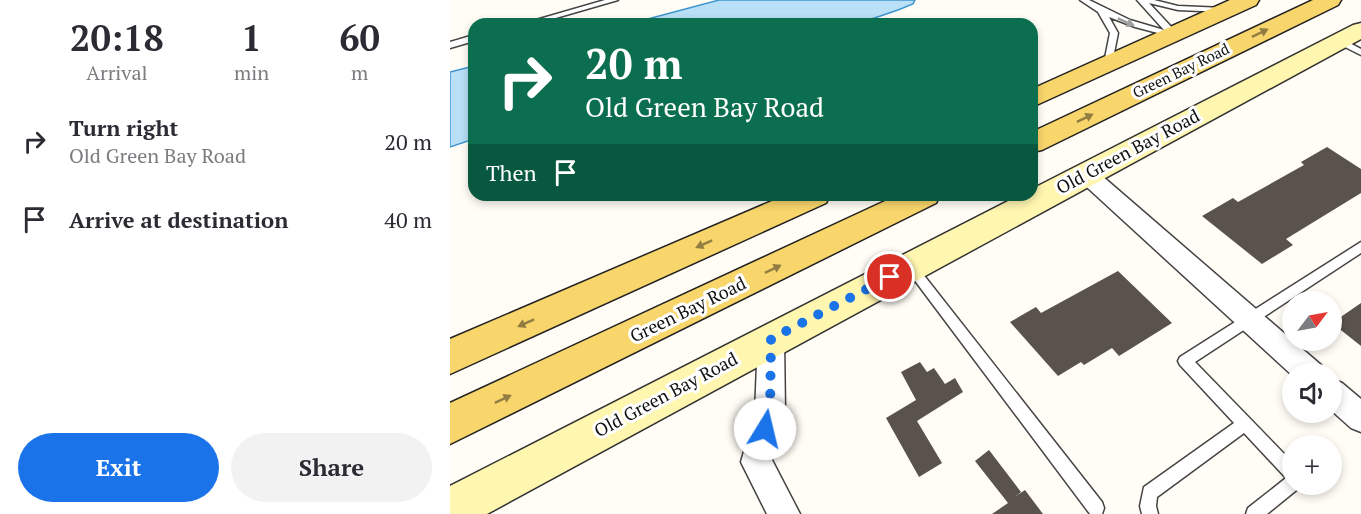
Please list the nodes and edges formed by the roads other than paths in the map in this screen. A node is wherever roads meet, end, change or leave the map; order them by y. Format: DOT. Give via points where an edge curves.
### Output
graph roads {
  1 [pos="614,0"];
  2 [pos="1084,0"];
  3 [pos="1143,0"];
  4 [pos="1248,0"];
  5 [pos="1330,0"];
  6 [pos="1225,10"];
  7 [pos="1102,11"];
  8 [pos="548,18"];
  9 [pos="1173,34"];
  10 [pos="468,40"];
  11 [pos="1354,41"];
  12 [pos="450,45"];
  13 [pos="1208,58"];
  14 [pos="1108,63"];
  15 [pos="1038,96"];
  16 [pos="1038,140"];
  17 [pos="1086,174"];
  18 [pos="1038,199"];
  19 [pos="801,201"];
  20 [pos="913,201"];
  21 [pos="1034,201"];
  22 [pos="1361,248"];
  23 [pos="910,266"];
  24 [pos="1248,318"];
  25 [pos="771,339"];
  26 [pos="450,357"];
  27 [pos="1299,363"];
  28 [pos="1342,401"];
  29 [pos="1361,418"];
  30 [pos="450,424"];
  31 [pos="1245,424"];
  32 [pos="1282,463"];
  33 [pos="1282,491"];
  34 [pos="1096,508"];
  35 [pos="450,510"];
  36 [pos="784,514"];
  37 [pos="1150,514"];
  38 [pos="1254,514"];
  1 -- 8 [label="lane"];
  2 -- 7 [label="lane"];
  3 -- 6 [label="lane" via="1178,8"];
  3 -- 9 [label="lane"];
  4 -- 6 [label="main road"];
  13 -- 5 [label="main road, Green Bay Road, one-way"];
  6 -- 9 [label="main road"];
  7 -- 9 [label="lane, one-way" via="1142,29"];
  7 -- 14 [label="lane" via="1114,33"];
  9 -- 13 [label="main road"];
  9 -- 14 [label="main road"];
  10 -- 12 [label="lane"];
  11 -- 17 [label="street, Old Green Bay Road"];
  16 -- 13 [label="main road, Green Bay Road, one-way"];
  14 -- 15 [label="main road"];
  17 -- 18 [label="street, Old Green Bay Road"];
  17 -- 24 [label="street"];
  19 -- 26 [label="main road, one-way"];
  30 -- 20 [label="main road, Green Bay Road, one-way"];
  21 -- 23 [label="street, Old Green Bay Road"];
  22 -- 24 [label="lane"];
  23 -- 25 [label="street, Old Green Bay Road"];
  23 -- 34 [label="lane"];
  24 -- 27 [label="street"];
  24 -- 31 [label="lane" via="1185,361"];
  25 -- 35 [label="street, Old Green Bay Road"];
  25 -- 36 [label="street" via="770,413 756,462"];
  28 -- 29 [label="street"];
  31 -- 32 [label="lane"];
  31 -- 37 [label="lane" via="1150,493"];
  33 -- 38 [label="lane"];
}
